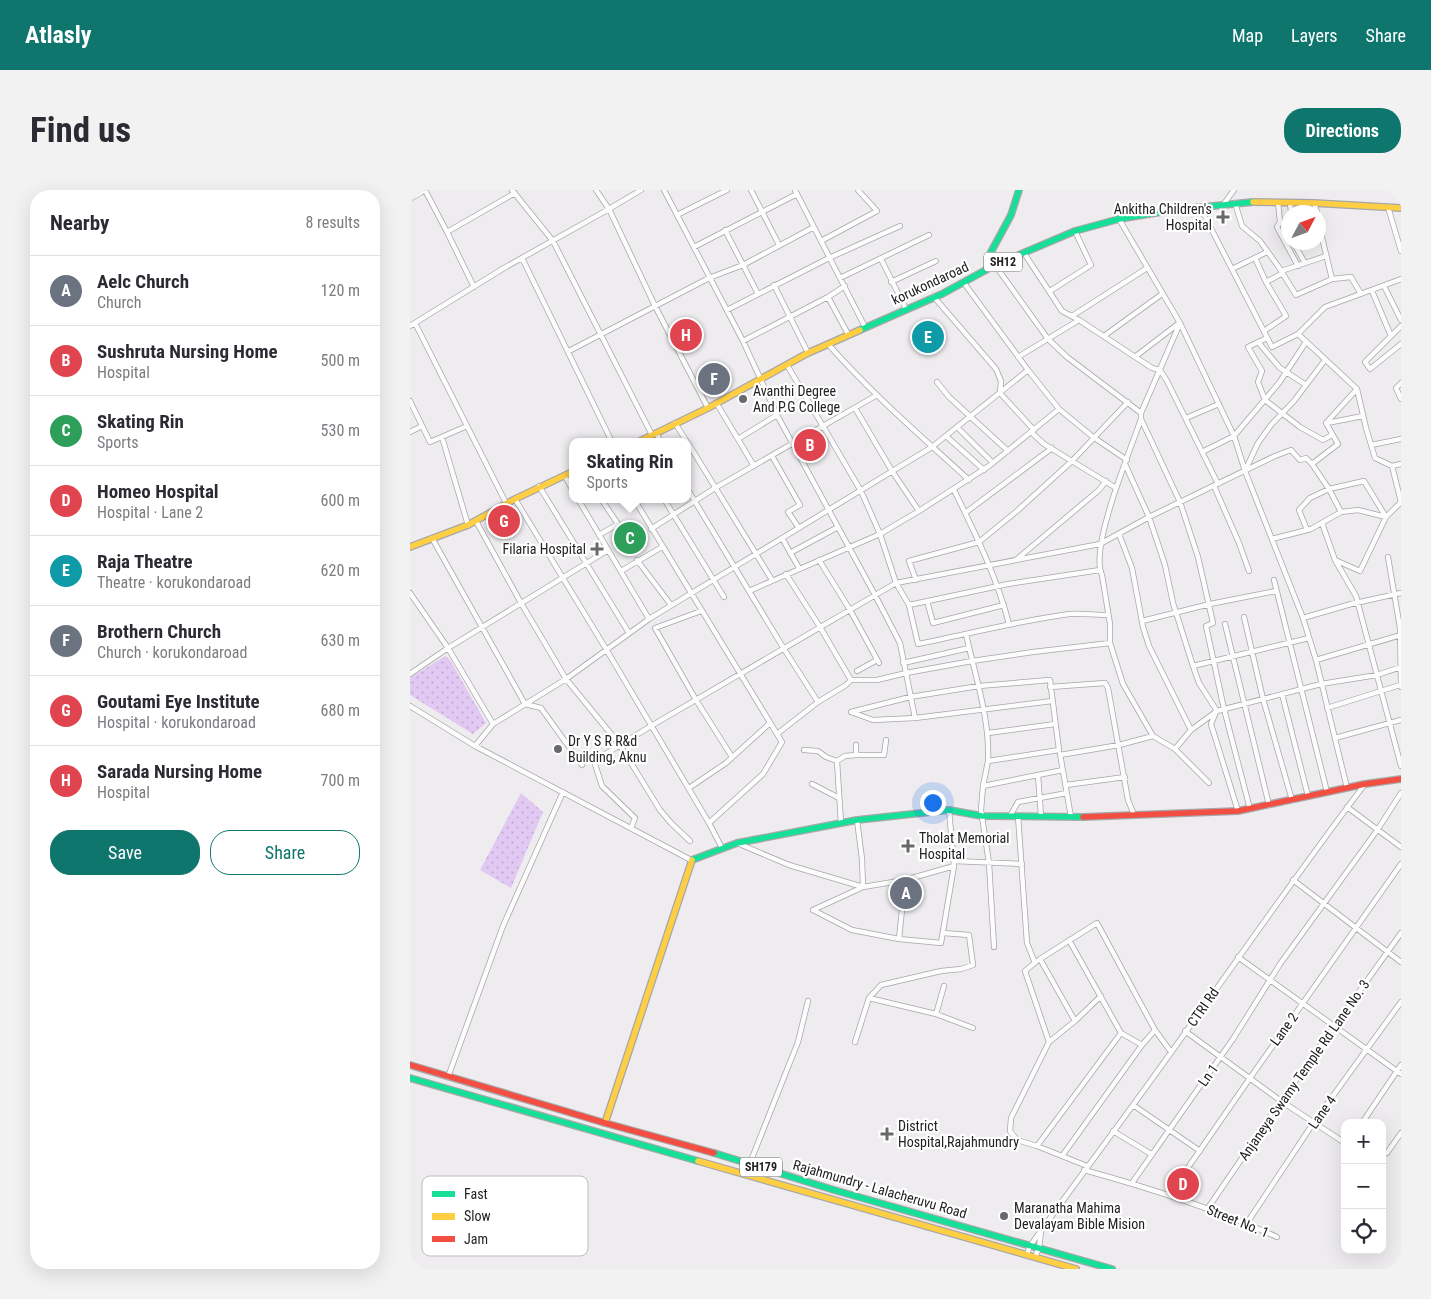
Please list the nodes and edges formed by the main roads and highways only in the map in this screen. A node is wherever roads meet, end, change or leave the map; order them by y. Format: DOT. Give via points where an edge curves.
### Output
graph roads {
  1 [pos="1019,190"];
  2 [pos="1401,208"];
  3 [pos="995,265"];
  4 [pos="646,438"];
  5 [pos="569,474"];
  6 [pos="410,547"];
  7 [pos="1401,779"];
  8 [pos="410,1066"];
  9 [pos="410,1078"];
  10 [pos="605,1123"];
  11 [pos="1076,1269"];
  12 [pos="1112,1269"];
  1 -- 3 [label="main road" via="1011,216 991,252 990,258"];
  2 -- 3 [label="main road, korukondaroad / SH12" via="1290,202 1200,207 1119,219 1076,231"];
  3 -- 4 [label="main road, korukondaroad / SH12" via="964,283 808,353 717,404"];
  5 -- 6 [label="main road" via="514,498 468,525"];
  7 -- 10 [label="main road" via="1238,811 1071,817 982,816 949,810 857,820 737,844 690,860"];
  8 -- 10 [label="main road, Rajahmundry - Lalacheruvu Road / SH179"];
  9 -- 11 [label="main road, SH179"];
  10 -- 12 [label="main road, Rajahmundry - Lalacheruvu Road / SH179"];
}
